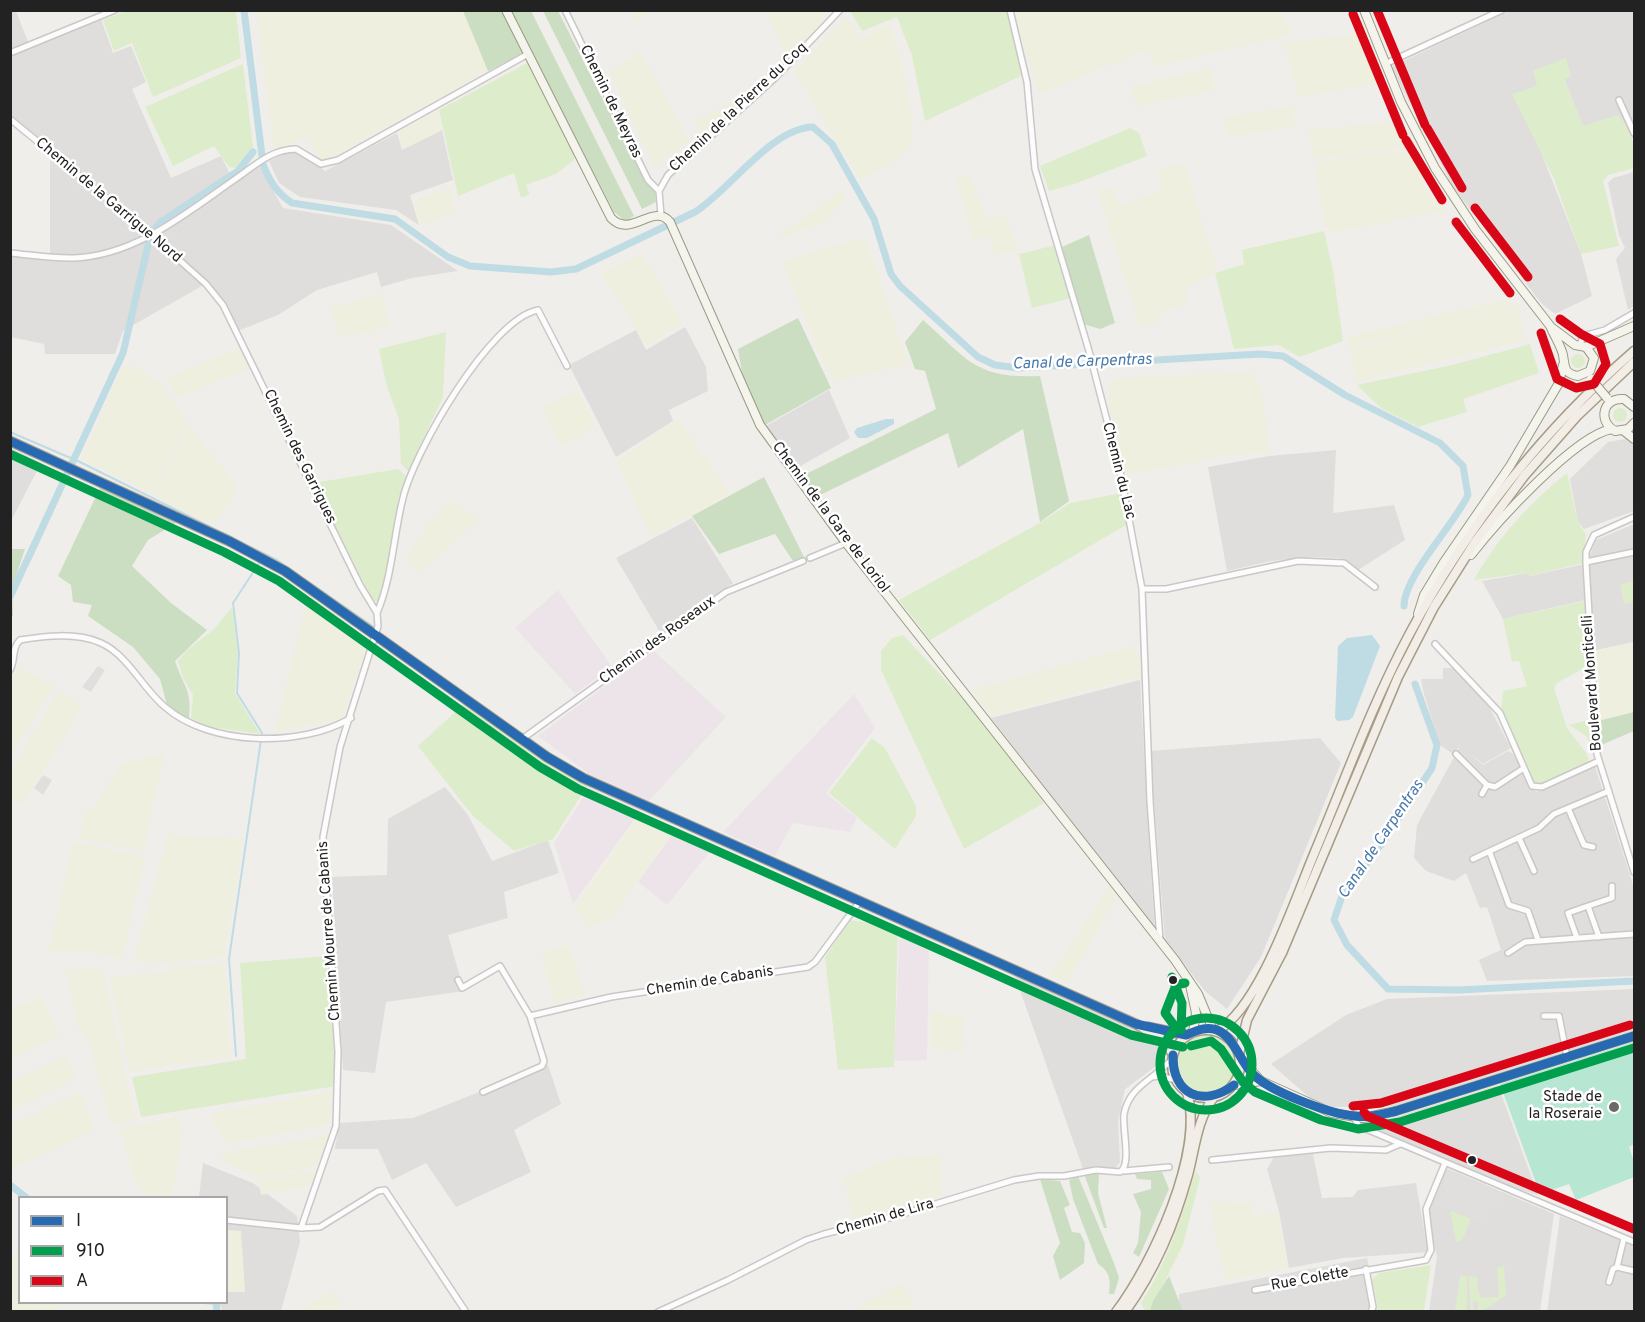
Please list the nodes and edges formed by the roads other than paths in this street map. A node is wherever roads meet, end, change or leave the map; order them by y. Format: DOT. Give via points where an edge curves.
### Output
graph roads {
  1 [pos="116,10"];
  2 [pos="506,10"];
  3 [pos="565,10"];
  4 [pos="840,10"];
  5 [pos="1010,10"];
  6 [pos="1364,10"];
  7 [pos="1502,10"];
  8 [pos="10,53"];
  9 [pos="528,55"];
  10 [pos="1385,64"];
  11 [pos="1619,100"];
  12 [pos="10,119"];
  13 [pos="1635,133"];
  14 [pos="659,191"];
  15 [pos="661,215"];
  16 [pos="152,235"];
  17 [pos="10,253"];
  18 [pos="206,284"];
  19 [pos="1635,313"];
  20 [pos="1635,326"];
  21 [pos="1551,327"];
  22 [pos="1580,346"];
  23 [pos="1635,351"];
  24 [pos="1563,356"];
  25 [pos="1635,362"];
  26 [pos="1563,365"];
  27 [pos="567,366"];
  28 [pos="1589,376"];
  29 [pos="1609,400"];
  30 [pos="1635,407"];
  31 [pos="1635,423"];
  32 [pos="1612,429"];
  33 [pos="1624,431"];
  34 [pos="1635,439"];
  35 [pos="10,441"];
  36 [pos="1635,517"];
  37 [pos="846,543"];
  38 [pos="1635,552"];
  39 [pos="810,558"];
  40 [pos="803,561"];
  41 [pos="1586,562"];
  42 [pos="1451,579"];
  43 [pos="1374,586"];
  44 [pos="1142,589"];
  45 [pos="377,613"];
  46 [pos="1411,632"];
  47 [pos="377,635"];
  48 [pos="1435,644"];
  49 [pos="10,670"];
  50 [pos="351,718"];
  51 [pos="522,739"];
  52 [pos="1456,754"];
  53 [pos="1599,761"];
  54 [pos="1524,768"];
  55 [pos="1486,785"];
  56 [pos="1609,791"];
  57 [pos="1482,794"];
  58 [pos="1568,808"];
  59 [pos="1519,838"];
  60 [pos="1593,846"];
  61 [pos="1490,853"];
  62 [pos="1473,859"];
  63 [pos="1534,871"];
  64 [pos="1635,872"];
  65 [pos="1612,886"];
  66 [pos="860,901"];
  67 [pos="1588,906"];
  68 [pos="1635,934"];
  69 [pos="1599,937"];
  70 [pos="1577,938"];
  71 [pos="1538,940"];
  72 [pos="1160,942"];
  73 [pos="1508,953"];
  74 [pos="458,980"];
  75 [pos="1189,981"];
  76 [pos="530,1016"];
  77 [pos="1544,1016"];
  78 [pos="1136,1024"];
  79 [pos="1215,1030"];
  80 [pos="1190,1034"];
  81 [pos="1635,1036"];
  82 [pos="1240,1053"];
  83 [pos="1172,1057"];
  84 [pos="1567,1057"];
  85 [pos="1150,1078"];
  86 [pos="1176,1080"];
  87 [pos="1261,1081"];
  88 [pos="1234,1085"];
  89 [pos="483,1092"];
  90 [pos="1187,1093"];
  91 [pos="1214,1097"];
  92 [pos="1353,1118"];
  93 [pos="1400,1144"];
  94 [pos="1212,1160"];
  95 [pos="1445,1163"];
  96 [pos="1169,1167"];
  97 [pos="1124,1171"];
  98 [pos="228,1220"];
  99 [pos="298,1228"];
  100 [pos="1624,1238"];
  101 [pos="1635,1242"];
  102 [pos="1617,1267"];
  103 [pos="1366,1269"];
  104 [pos="1635,1271"];
  105 [pos="1609,1282"];
  106 [pos="1255,1290"];
  107 [pos="466,1311"];
  108 [pos="658,1311"];
  109 [pos="1116,1311"];
  110 [pos="1125,1311"];
  111 [pos="1371,1311"];
  1 -- 8 [label="street"];
  2 -- 9 [label="main road"];
  3 -- 14 [label="street, Chemin de Meyras" via="648,180"];
  4 -- 14 [label="street, Chemin de la Pierre du Coq" via="776,77 668,175"];
  5 -- 44 [label="street, Chemin du Lac" via="1027,82 1035,169 1124,490"];
  6 -- 10 [label="main road"];
  7 -- 10 [label="street"];
  9 -- 15 [label="main road" via="611,218 621,225"];
  9 -- 16 [label="street" via="338,160 321,164 296,149 259,161"];
  10 -- 21 [label="main road" via="1437,171 1480,236"];
  11 -- 13 [label="street"];
  12 -- 16 [label="street, Chemin de la Garrigue Nord"];
  14 -- 15 [label="street"];
  15 -- 37 [label="main road, Chemin de la Gare de Loriol" via="672,225 750,409"];
  16 -- 17 [label="street" via="76,258"];
  16 -- 18 [label="street, Chemin de la Garrigue Nord"];
  18 -- 45 [label="street, Chemin des Garrigues" via="224,305"];
  19 -- 22 [label="street" via="1605,330 1583,336"];
  20 -- 22 [label="main road"];
  21 -- 22 [label="main road"];
  21 -- 24 [label="main road"];
  22 -- 24 [label="main road"];
  22 -- 28 [label="main road" via="1592,354 1594,362"];
  23 -- 46 [label="main road" via="1596,384 1522,466 1463,544"];
  24 -- 26 [label="main road"];
  25 -- 42 [label="main road" via="1577,416 1525,475"];
  26 -- 28 [label="main road" via="1573,375"];
  26 -- 46 [label="main road" via="1559,383 1510,466 1429,587"];
  27 -- 45 [label="street" via="538,310 510,328 479,359 436,420 403,497 385,594"];
  28 -- 29 [label="main road, bridge"];
  29 -- 30 [label="main road" via="1624,399"];
  29 -- 32 [label="main road" via="1604,414"];
  31 -- 33 [label="main road"];
  32 -- 33 [label="main road"];
  32 -- 42 [label="main road" via="1594,435 1516,503"];
  33 -- 34 [label="main road"];
  35 -- 47 [label="main road" via="257,554"];
  36 -- 41 [label="street, Boulevard Monticelli" via="1594,535"];
  37 -- 39 [label="street"];
  37 -- 72 [label="main road, Chemin de la Gare de Loriol"];
  38 -- 41 [label="street"];
  40 -- 51 [label="street, Chemin des Roseaux" via="726,592"];
  41 -- 53 [label="street, Boulevard Monticelli"];
  42 -- 82 [label="main road" via="1398,677 1282,953 1247,1020"];
  43 -- 44 [label="street" via="1344,563 1298,561 1166,589"];
  44 -- 72 [label="street, Chemin du Lac"];
  45 -- 47 [label="street"];
  46 -- 79 [label="main road" via="1268,963 1242,1007"];
  47 -- 50 [label="street, Chemin Mourre de Cabanis"];
  47 -- 51 [label="main road"];
  48 -- 54 [label="street" via="1500,713"];
  49 -- 50 [label="street" via="20,640 82,637 103,643 166,708 196,728 255,739 315,732"];
  50 -- 99 [label="street, Chemin Mourre de Cabanis" via="330,790 323,837 338,1052 336,1126"];
  51 -- 66 [label="main road" via="583,778"];
  52 -- 55 [label="street"];
  53 -- 54 [label="street" via="1542,787 1532,786"];
  53 -- 56 [label="street, Boulevard Monticelli"];
  54 -- 55 [label="street" via="1495,786"];
  55 -- 57 [label="street"];
  56 -- 58 [label="street"];
  56 -- 64 [label="street, Boulevard Monticelli"];
  58 -- 59 [label="street"];
  58 -- 60 [label="street" via="1584,845"];
  59 -- 61 [label="street"];
  59 -- 63 [label="street"];
  61 -- 62 [label="street"];
  61 -- 71 [label="street" via="1509,905 1528,911"];
  65 -- 67 [label="street" via="1612,898"];
  66 -- 76 [label="street, Chemin de Cabanis" via="808,967 611,997"];
  66 -- 78 [label="main road"];
  67 -- 69 [label="street"];
  67 -- 70 [label="street" via="1568,913"];
  68 -- 69 [label="street"];
  69 -- 70 [label="street"];
  70 -- 71 [label="street"];
  71 -- 73 [label="street" via="1518,944"];
  72 -- 75 [label="main road, Chemin de la Gare de Loriol"];
  74 -- 76 [label="street" via="462,988 500,966"];
  75 -- 79 [label="main road, Chemin de la Gare de Loriol"];
  75 -- 80 [label="main road, Chemin de la Gare de Loriol" via="1196,1014"];
  76 -- 89 [label="street" via="544,1061 542,1066"];
  77 -- 84 [label="street" via="1559,1016"];
  78 -- 80 [label="main road"];
  78 -- 83 [label="main road" via="1165,1041"];
  79 -- 80 [label="main road"];
  79 -- 82 [label="main road" via="1233,1042"];
  80 -- 83 [label="main road"];
  81 -- 84 [label="main road"];
  82 -- 87 [label="main road"];
  82 -- 88 [label="main road"];
  83 -- 85 [label="street"];
  83 -- 86 [label="main road"];
  84 -- 92 [label="main road" via="1383,1115"];
  85 -- 86 [label="street"];
  85 -- 97 [label="street" via="1136,1088 1127,1105"];
  86 -- 90 [label="main road"];
  87 -- 88 [label="main road"];
  87 -- 92 [label="main road" via="1332,1113"];
  88 -- 91 [label="main road"];
  90 -- 91 [label="main road" via="1200,1098"];
  90 -- 109 [label="main road" via="1191,1124 1172,1203 1143,1274"];
  91 -- 110 [label="main road" via="1201,1121 1183,1193 1161,1254"];
  92 -- 93 [label="street" via="1359,1126"];
  93 -- 94 [label="street" via="1386,1150 1331,1148"];
  93 -- 95 [label="street"];
  95 -- 100 [label="street"];
  95 -- 103 [label="street, Rue Colette" via="1426,1209 1431,1256 1417,1263"];
  96 -- 97 [label="street, Chemin de Lira"];
  97 -- 108 [label="street, Chemin de Lira" via="1086,1171 1014,1180 893,1218 824,1234"];
  98 -- 99 [label="street"];
  99 -- 107 [label="street" via="320,1227 385,1190"];
  100 -- 101 [label="street"];
  100 -- 102 [label="street"];
  102 -- 104 [label="street"];
  102 -- 105 [label="street"];
  103 -- 106 [label="street, Rue Colette"];
  103 -- 111 [label="street, Rue Colette"];
}
